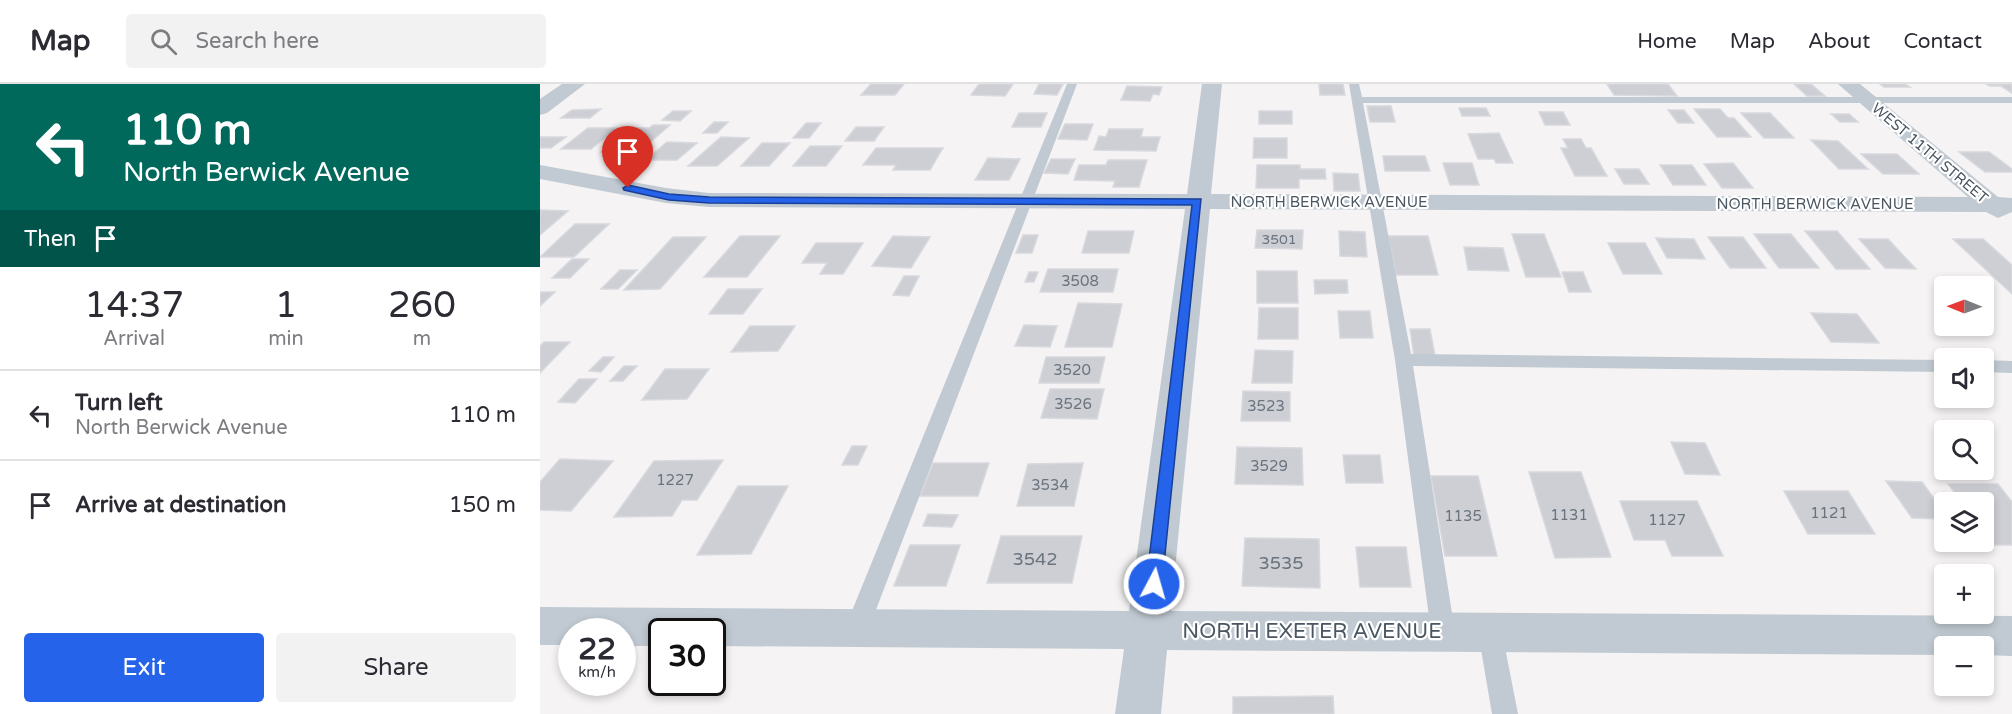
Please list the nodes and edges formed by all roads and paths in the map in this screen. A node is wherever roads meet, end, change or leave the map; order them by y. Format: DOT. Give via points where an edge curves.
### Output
graph roads {
  1 [pos="575,84"];
  2 [pos="1072,84"];
  3 [pos="1212,84"];
  4 [pos="1848,84"];
  5 [pos="1356,92"];
  6 [pos="1867,100"];
  7 [pos="2012,100"];
  8 [pos="540,109"];
  9 [pos="540,172"];
  10 [pos="1025,201"];
  11 [pos="1198,202"];
  12 [pos="1376,202"];
  13 [pos="2002,205"];
  14 [pos="2012,221"];
  15 [pos="1404,360"];
  16 [pos="1934,366"];
  17 [pos="1994,366"];
  18 [pos="2012,366"];
  19 [pos="540,626"];
  20 [pos="857,628"];
  21 [pos="1149,630"];
  22 [pos="1443,632"];
  23 [pos="1490,632"];
  24 [pos="2012,636"];
  25 [pos="1138,714"];
  26 [pos="1505,714"];
  1 -- 8 [label="street"];
  2 -- 10 [label="lane"];
  3 -- 11 [label="street"];
  4 -- 6 [label="street, WEST 11TH STREET"];
  5 -- 6 [label="lane"];
  5 -- 12 [label="lane"];
  6 -- 7 [label="lane"];
  6 -- 13 [label="street, WEST 11TH STREET"];
  9 -- 10 [label="street, NORTH BERWICK AVENUE" via="591,179 647,194 693,199"];
  10 -- 11 [label="street, NORTH BERWICK AVENUE"];
  10 -- 20 [label="lane"];
  11 -- 12 [label="street, NORTH BERWICK AVENUE"];
  11 -- 21 [label="street"];
  12 -- 13 [label="street, NORTH BERWICK AVENUE"];
  12 -- 15 [label="lane"];
  13 -- 14 [label="street, WEST 11TH STREET"];
  15 -- 16 [label="lane"];
  15 -- 22 [label="lane"];
  17 -- 18 [label="lane"];
  19 -- 20 [label="street, NORTH EXETER AVENUE"];
  20 -- 21 [label="street, NORTH EXETER AVENUE"];
  21 -- 22 [label="street, NORTH EXETER AVENUE"];
  21 -- 25 [label="street"];
  22 -- 23 [label="street, NORTH EXETER AVENUE"];
  23 -- 24 [label="street, NORTH EXETER AVENUE"];
  23 -- 26 [label="lane"];
}
